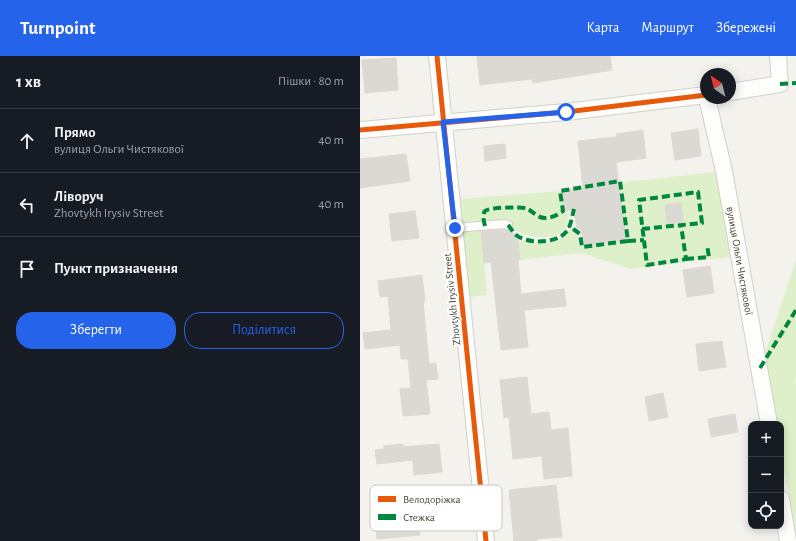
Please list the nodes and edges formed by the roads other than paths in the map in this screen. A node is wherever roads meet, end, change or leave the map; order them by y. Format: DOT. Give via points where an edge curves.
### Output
graph roads {
  1 [pos="437,56"];
  2 [pos="778,56"];
  3 [pos="736,91"];
  4 [pos="700,96"];
  5 [pos="708,104"];
  6 [pos="443,122"];
  7 [pos="360,130"];
  8 [pos="508,225"];
  9 [pos="455,228"];
  10 [pos="768,421"];
  11 [pos="480,485"];
  12 [pos="784,517"];
  13 [pos="485,531"];
  14 [pos="486,541"];
  15 [pos="788,541"];
  1 -- 6 [label="street, Zhovtykh Irysiv Street"];
  2 -- 3 [label="street" via="780,84"];
  4 -- 6 [label="street" via="566,112"];
  5 -- 10 [label="street, вулиця Ольги Чистякової" via="724,171"];
  6 -- 7 [label="street"];
  6 -- 9 [label="street, Zhovtykh Irysiv Street"];
  8 -- 9 [label="lane"];
  9 -- 11 [label="street, Zhovtykh Irysiv Street"];
  12 -- 15 [label="street"];
  13 -- 14 [label="street, Zhovtykh Irysiv Street"];
}
